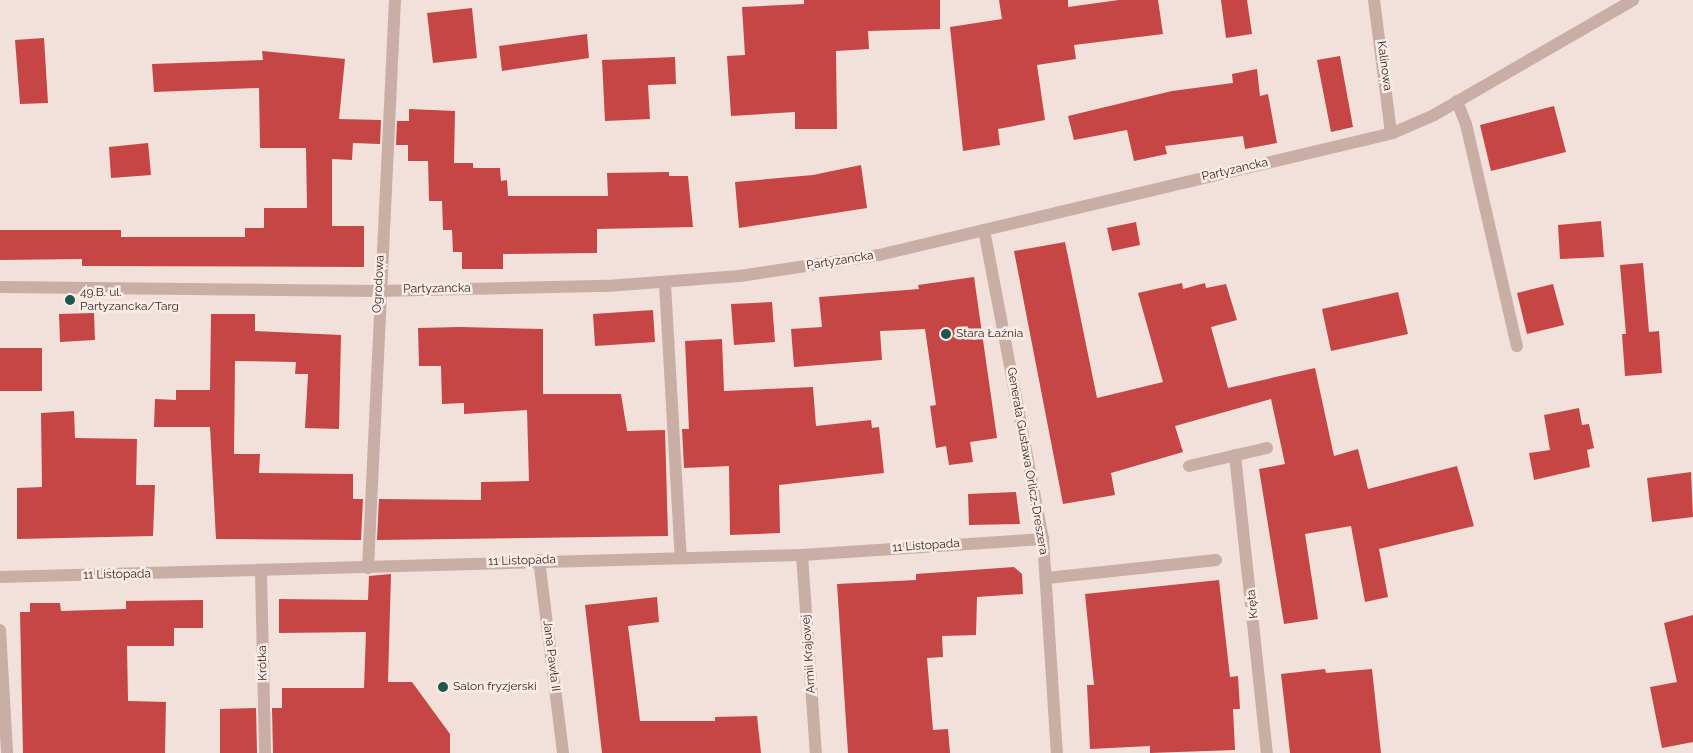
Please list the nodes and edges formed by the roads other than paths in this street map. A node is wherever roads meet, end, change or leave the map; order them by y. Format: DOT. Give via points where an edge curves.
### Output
graph roads {
  1 [pos="395,0"];
  2 [pos="1374,0"];
  3 [pos="1633,0"];
  4 [pos="1457,102"];
  5 [pos="1391,133"];
  6 [pos="984,230"];
  7 [pos="665,284"];
  8 [pos="0,287"];
  9 [pos="378,290"];
  10 [pos="1517,346"];
  11 [pos="1267,448"];
  12 [pos="1234,455"];
  13 [pos="1189,466"];
  14 [pos="1043,539"];
  15 [pos="802,554"];
  16 [pos="681,558"];
  17 [pos="539,560"];
  18 [pos="1216,560"];
  19 [pos="368,568"];
  20 [pos="261,573"];
  21 [pos="0,577"];
  22 [pos="1047,578"];
  23 [pos="0,630"];
  24 [pos="6,753"];
  25 [pos="265,753"];
  26 [pos="563,753"];
  27 [pos="816,753"];
  28 [pos="1057,753"];
  29 [pos="1267,753"];
  1 -- 9 [label="street, Ogrodowa"];
  2 -- 5 [label="street, Kalinowa"];
  3 -- 4 [label="street, Partyzancka"];
  4 -- 5 [label="street, Partyzancka"];
  4 -- 10 [label="street" via="1466,124"];
  5 -- 6 [label="street, Partyzancka"];
  6 -- 7 [label="street, Partyzancka" via="879,255"];
  6 -- 14 [label="street, Generała Gustawa Orlicz-Dreszera"];
  7 -- 9 [label="street, Partyzancka"];
  7 -- 16 [label="street"];
  8 -- 9 [label="street, Partyzancka"];
  9 -- 19 [label="street, Ogrodowa"];
  11 -- 12 [label="street"];
  12 -- 13 [label="street"];
  12 -- 29 [label="street, Kręta"];
  14 -- 15 [label="street, 11 Listopada"];
  14 -- 22 [label="street, Generała Gustawa Orlicz-Dreszera"];
  15 -- 16 [label="street, 11 Listopada"];
  15 -- 27 [label="street, Armii Krajowej"];
  16 -- 17 [label="street, 11 Listopada"];
  17 -- 19 [label="street, 11 Listopada"];
  17 -- 26 [label="street, Jana Pawła II"];
  18 -- 22 [label="street"];
  19 -- 20 [label="street, 11 Listopada"];
  20 -- 21 [label="street, 11 Listopada"];
  20 -- 25 [label="street, Krótka"];
  22 -- 28 [label="street, Generała Gustawa Orlicz-Dreszera"];
  23 -- 24 [label="street"];
}
